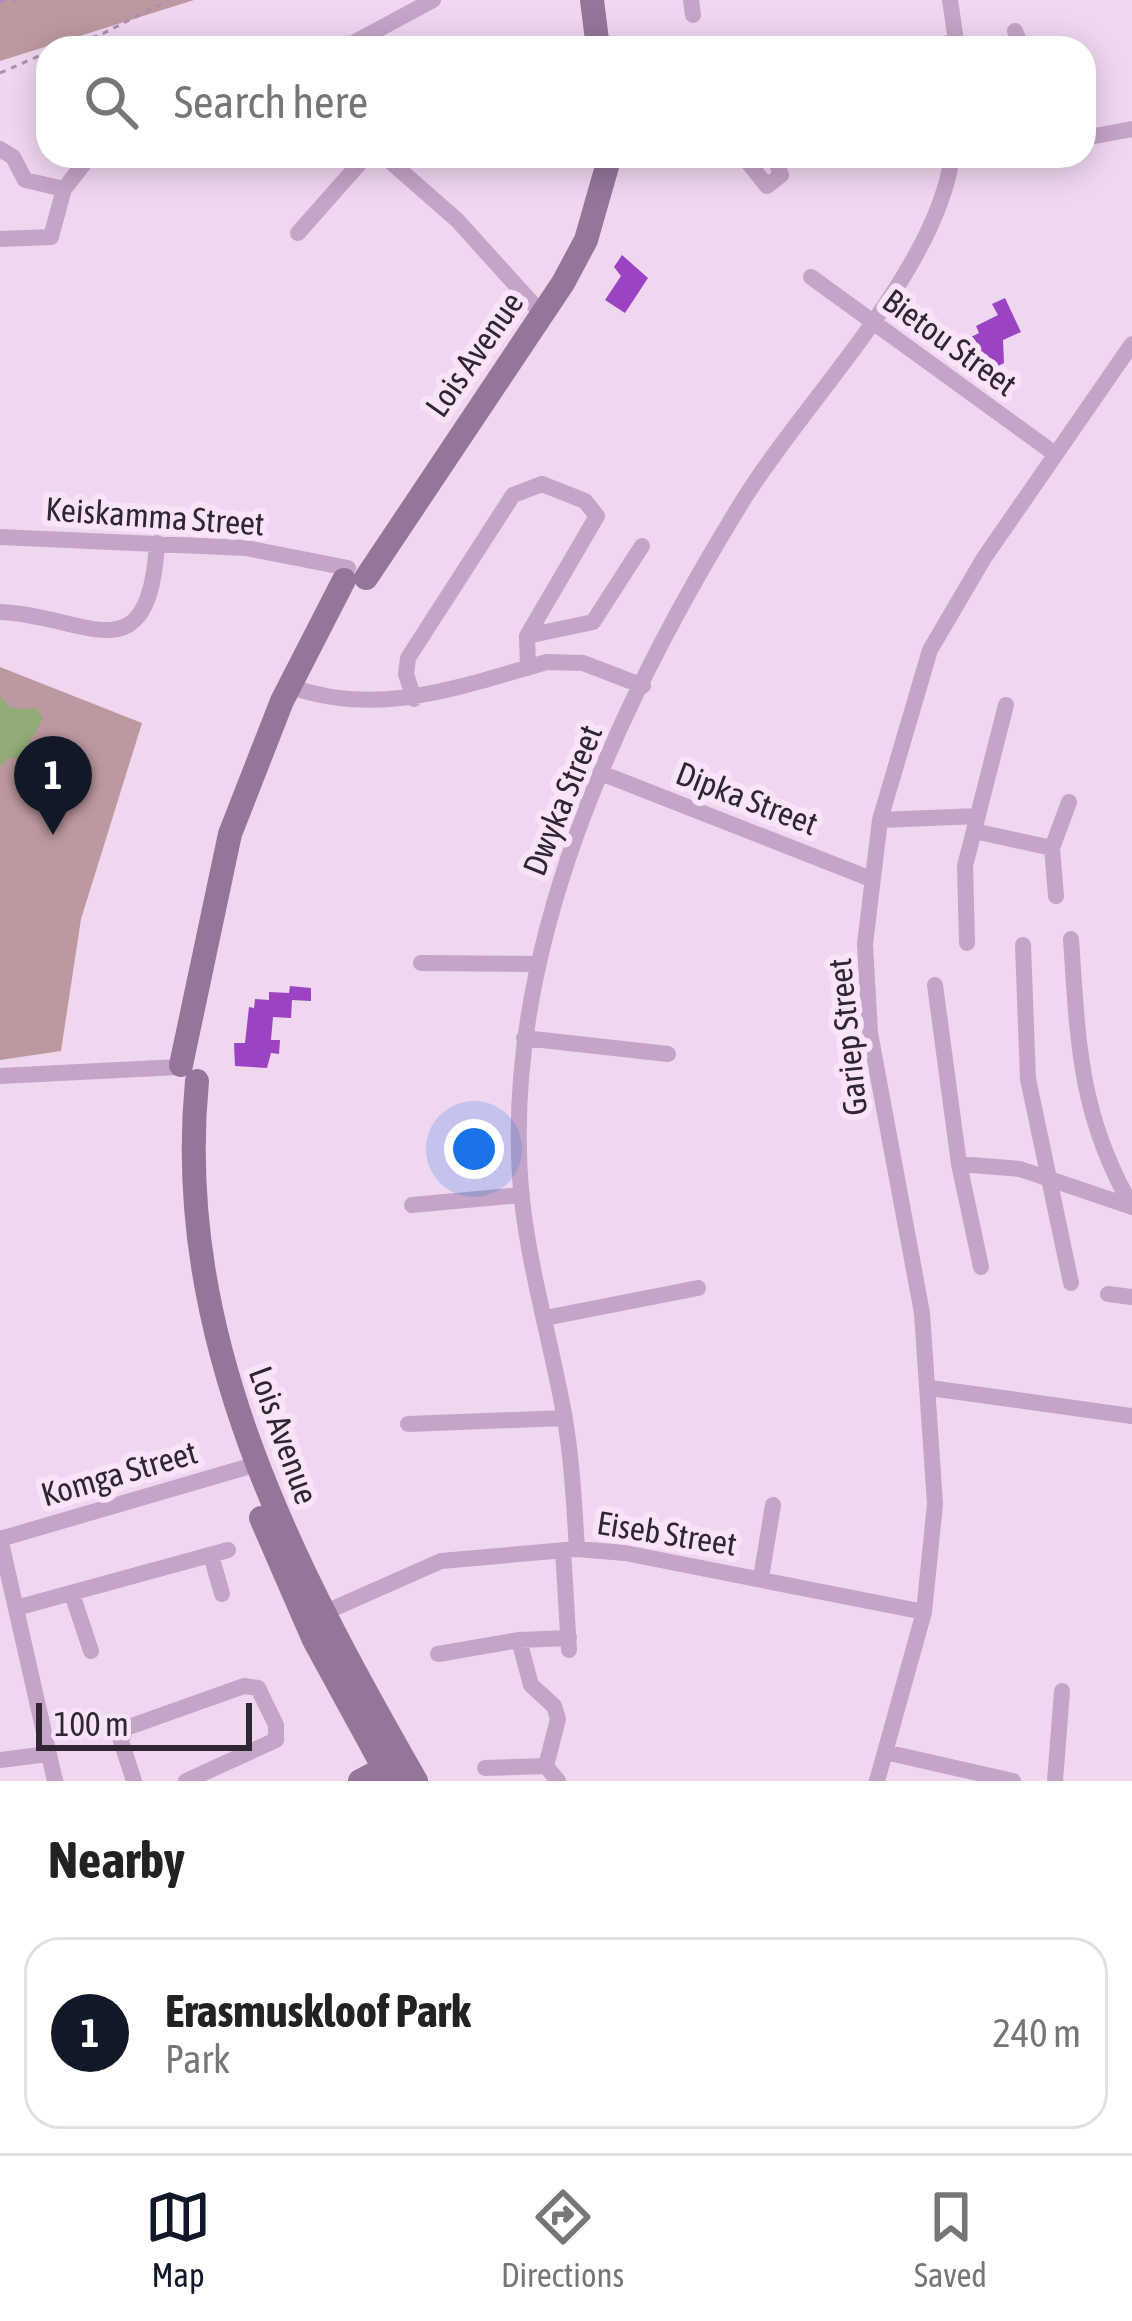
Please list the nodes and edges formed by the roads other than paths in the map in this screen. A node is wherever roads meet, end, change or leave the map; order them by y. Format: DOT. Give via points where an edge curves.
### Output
graph roads {
  1 [pos="433,0"];
  2 [pos="592,0"];
  3 [pos="602,0"];
  4 [pos="950,0"];
  5 [pos="366,36"];
  6 [pos="596,36"];
  7 [pos="606,36"];
  8 [pos="955,36"];
  9 [pos="1132,129"];
  10 [pos="1096,136"];
  11 [pos="0,149"];
  12 [pos="81,168"];
  13 [pos="355,168"];
  14 [pos="398,168"];
  15 [pos="594,168"];
  16 [pos="607,168"];
  17 [pos="753,168"];
  18 [pos="778,168"];
  19 [pos="950,168"];
  20 [pos="64,189"];
  21 [pos="298,233"];
  22 [pos="0,238"];
  23 [pos="811,277"];
  24 [pos="537,308"];
  25 [pos="870,322"];
  26 [pos="1132,344"];
  27 [pos="1055,454"];
  28 [pos="0,537"];
  29 [pos="157,544"];
  30 [pos="642,546"];
  31 [pos="353,576"];
  32 [pos="0,612"];
  33 [pos="527,636"];
  34 [pos="528,668"];
  35 [pos="643,686"];
  36 [pos="295,688"];
  37 [pos="414,699"];
  38 [pos="1006,706"];
  39 [pos="601,773"];
  40 [pos="1069,802"];
  41 [pos="880,820"];
  42 [pos="976,824"];
  43 [pos="1052,848"];
  44 [pos="871,879"];
  45 [pos="1056,896"];
  46 [pos="1071,940"];
  47 [pos="967,943"];
  48 [pos="1023,945"];
  49 [pos="421,963"];
  50 [pos="537,964"];
  51 [pos="935,985"];
  52 [pos="524,1038"];
  53 [pos="668,1054"];
  54 [pos="185,1073"];
  55 [pos="0,1076"];
  56 [pos="959,1165"];
  57 [pos="1050,1179"];
  58 [pos="521,1195"];
  59 [pos="412,1205"];
  60 [pos="981,1267"];
  61 [pos="1072,1283"];
  62 [pos="698,1288"];
  63 [pos="1108,1294"];
  64 [pos="1132,1297"];
  65 [pos="544,1318"];
  66 [pos="930,1388"];
  67 [pos="1132,1416"];
  68 [pos="565,1418"];
  69 [pos="408,1424"];
  70 [pos="248,1467"];
  71 [pos="773,1505"];
  72 [pos="0,1538"];
  73 [pos="570,1549"];
  74 [pos="761,1578"];
  75 [pos="72,1594"];
  76 [pos="222,1594"];
  77 [pos="16,1608"];
  78 [pos="924,1612"];
  79 [pos="313,1613"];
  80 [pos="519,1640"];
  81 [pos="91,1652"];
  82 [pos="438,1654"];
  83 [pos="1062,1691"];
  84 [pos="885,1752"];
  85 [pos="48,1754"];
  86 [pos="0,1760"];
  87 [pos="485,1768"];
  88 [pos="384,1772"];
  89 [pos="552,1773"];
  90 [pos="55,1781"];
  91 [pos="134,1781"];
  92 [pos="186,1781"];
  93 [pos="416,1781"];
  94 [pos="877,1781"];
  95 [pos="1012,1781"];
  96 [pos="1055,1781"];
  1 -- 5 [label="street"];
  2 -- 6 [label="street"];
  3 -- 7 [label="street"];
  4 -- 8 [label="street"];
  9 -- 10 [label="street"];
  11 -- 20 [label="street" via="29,183"];
  12 -- 20 [label="street"];
  13 -- 21 [label="street"];
  14 -- 24 [label="street"];
  15 -- 24 [label="street, Lois Avenue"];
  16 -- 24 [label="street, Lois Avenue" via="586,240"];
  17 -- 18 [label="street" via="767,186 781,176"];
  19 -- 25 [label="street, Dwyka Street" via="928,232"];
  20 -- 22 [label="street" via="51,237"];
  23 -- 25 [label="street, Bietou Street"];
  24 -- 31 [label="street, Lois Avenue"];
  25 -- 27 [label="street, Bietou Street"];
  25 -- 35 [label="street, Dwyka Street" via="741,504"];
  26 -- 27 [label="street, Gariep Street"];
  27 -- 41 [label="street, Gariep Street" via="931,650"];
  28 -- 29 [label="street, Keiskamma Street"];
  29 -- 31 [label="street, Keiskamma Street" via="246,548"];
  29 -- 32 [label="street" via="151,597 122,630 102,634"];
  30 -- 33 [label="street" via="593,622"];
  31 -- 36 [label="street, Lois Avenue"];
  33 -- 34 [label="street"];
  33 -- 37 [label="street" via="597,516 585,502 542,484 513,495 408,658"];
  34 -- 35 [label="street" via="583,664"];
  34 -- 37 [label="street"];
  35 -- 39 [label="street, Dwyka Street"];
  36 -- 37 [label="street"];
  36 -- 54 [label="street, Lois Avenue" via="222,896"];
  38 -- 42 [label="street"];
  39 -- 44 [label="street, Dipka Street"];
  39 -- 50 [label="street, Dwyka Street"];
  40 -- 43 [label="street"];
  41 -- 42 [label="street"];
  41 -- 44 [label="street, Gariep Street"];
  42 -- 43 [label="street"];
  42 -- 47 [label="street" via="962,891"];
  43 -- 45 [label="street"];
  44 -- 66 [label="street, Gariep Street" via="871,1033 913,1247"];
  46 -- 57 [label="street" via="1080,1076 1132,1208"];
  48 -- 57 [label="street" via="1028,1079"];
  49 -- 50 [label="street"];
  50 -- 52 [label="street, Dwyka Street"];
  51 -- 56 [label="street"];
  52 -- 53 [label="street"];
  52 -- 58 [label="street, Dwyka Street"];
  54 -- 55 [label="street"];
  54 -- 70 [label="street, Lois Avenue" via="202,1254"];
  56 -- 57 [label="street" via="1020,1168"];
  56 -- 60 [label="street"];
  57 -- 61 [label="street"];
  58 -- 59 [label="street"];
  58 -- 65 [label="street, Dwyka Street"];
  62 -- 65 [label="street"];
  63 -- 64 [label="street"];
  65 -- 68 [label="street, Dwyka Street"];
  66 -- 67 [label="street"];
  66 -- 78 [label="street, Gariep Street" via="935,1504"];
  68 -- 69 [label="street"];
  68 -- 73 [label="street, Dwyka Street"];
  70 -- 72 [label="street, Komga Street"];
  70 -- 79 [label="street, Lois Avenue"];
  71 -- 74 [label="street, Eiseb Street"];
  72 -- 77 [label="street"];
  73 -- 74 [label="street, Eiseb Street"];
  73 -- 79 [label="street, Eiseb Street" via="441,1561"];
  73 -- 80 [label="street, Eiseb Street" via="569,1644"];
  74 -- 78 [label="street, Eiseb Street"];
  75 -- 76 [label="street" via="219,1552"];
  75 -- 77 [label="street"];
  75 -- 81 [label="street"];
  77 -- 85 [label="street"];
  78 -- 84 [label="street, Gariep Street"];
  79 -- 88 [label="street, Lois Avenue"];
  79 -- 88 [label="street, Lois Avenue" via="314,1640"];
  80 -- 82 [label="street"];
  80 -- 89 [label="street" via="531,1685 558,1719"];
  83 -- 96 [label="street"];
  84 -- 94 [label="street, Gariep Street"];
  84 -- 95 [label="street"];
  85 -- 86 [label="street"];
  85 -- 90 [label="street"];
  87 -- 89 [label="street"];
  88 -- 93 [label="street, Lois Avenue"];
  91 -- 92 [label="street" via="121,1741 125,1728 258,1688 276,1740"];
}
